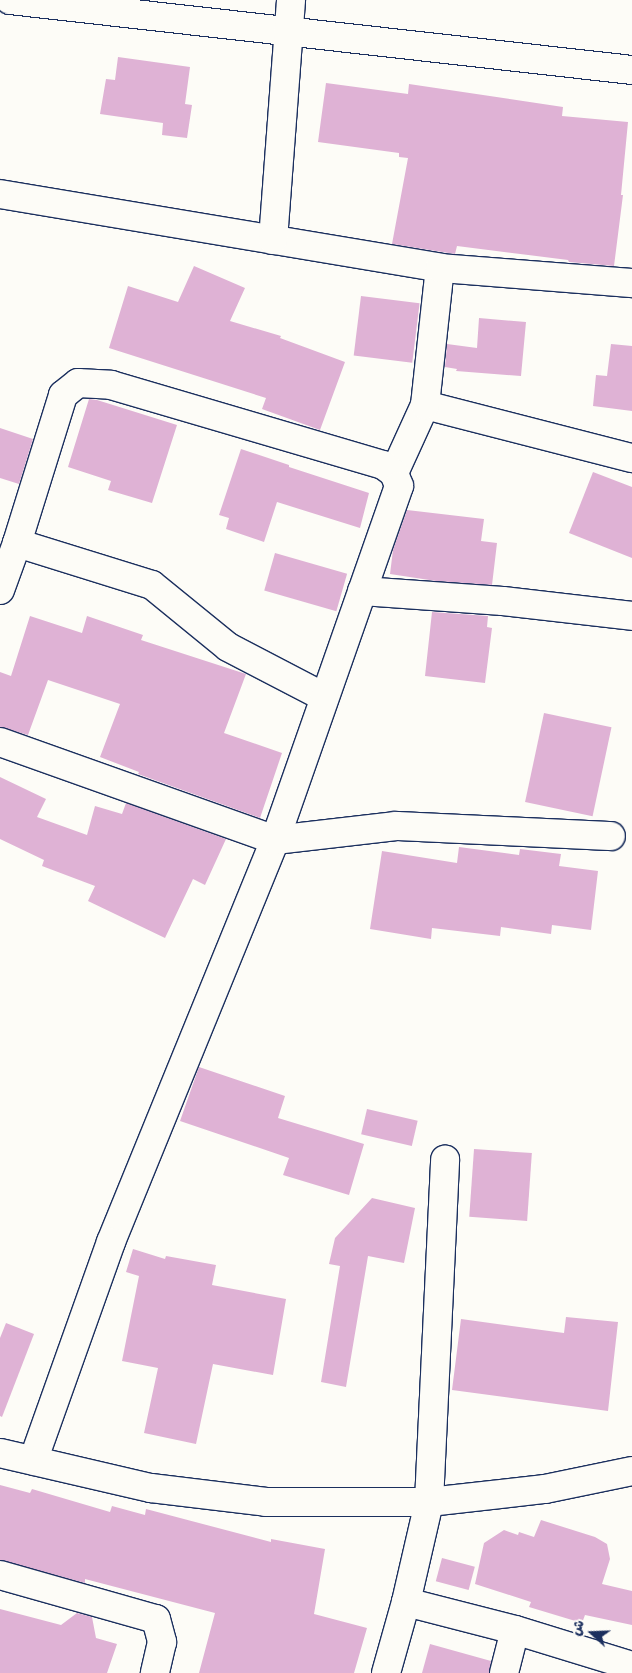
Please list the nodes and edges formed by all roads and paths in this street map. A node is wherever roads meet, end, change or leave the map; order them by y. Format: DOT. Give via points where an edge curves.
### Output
graph roads {
  1 [pos="10,0"];
  2 [pos="291,0"];
  3 [pos="289,32"];
  4 [pos="632,70"];
  5 [pos="0,194"];
  6 [pos="273,240"];
  7 [pos="440,268"];
  8 [pos="632,283"];
  9 [pos="425,405"];
  10 [pos="632,458"];
  11 [pos="394,473"];
  12 [pos="17,543"];
  13 [pos="0,590"];
  14 [pos="362,591"];
  15 [pos="632,616"];
  16 [pos="324,697"];
  17 [pos="0,742"];
  18 [pos="611,836"];
  19 [pos="274,840"];
  20 [pos="445,1159"];
  21 [pos="0,1453"];
  22 [pos="33,1461"];
  23 [pos="632,1471"];
  24 [pos="429,1502"];
  25 [pos="0,1575"];
  26 [pos="406,1602"];
  27 [pos="515,1630"];
  28 [pos="632,1666"];
  29 [pos="154,1673"];
  30 [pos="386,1673"];
  31 [pos="504,1673"];
  1 -- 3 [label="street"];
  2 -- 3 [label="street"];
  3 -- 4 [label="street"];
  3 -- 6 [label="street"];
  5 -- 6 [label="street"];
  6 -- 7 [label="street"];
  7 -- 8 [label="street"];
  7 -- 9 [label="street"];
  9 -- 10 [label="street"];
  9 -- 11 [label="street"];
  11 -- 12 [label="street" via="383,465 111,385 78,383 63,394"];
  11 -- 14 [label="street" via="399,486"];
  12 -- 13 [label="street"];
  12 -- 16 [label="street" via="152,585 228,647"];
  14 -- 15 [label="street" via="503,601"];
  14 -- 16 [label="street"];
  16 -- 19 [label="street"];
  17 -- 19 [label="street"];
  18 -- 19 [label="street" via="396,826"];
  19 -- 22 [label="street" via="110,1242"];
  20 -- 24 [label="street"];
  21 -- 22 [label="street"];
  22 -- 24 [label="street" via="151,1488 266,1502"];
  23 -- 24 [label="street" via="545,1489"];
  24 -- 26 [label="street"];
  25 -- 29 [label="street" via="156,1619 162,1642"];
  26 -- 27 [label="street"];
  26 -- 30 [label="street"];
  27 -- 28 [label="street"];
  27 -- 31 [label="street"];
}
